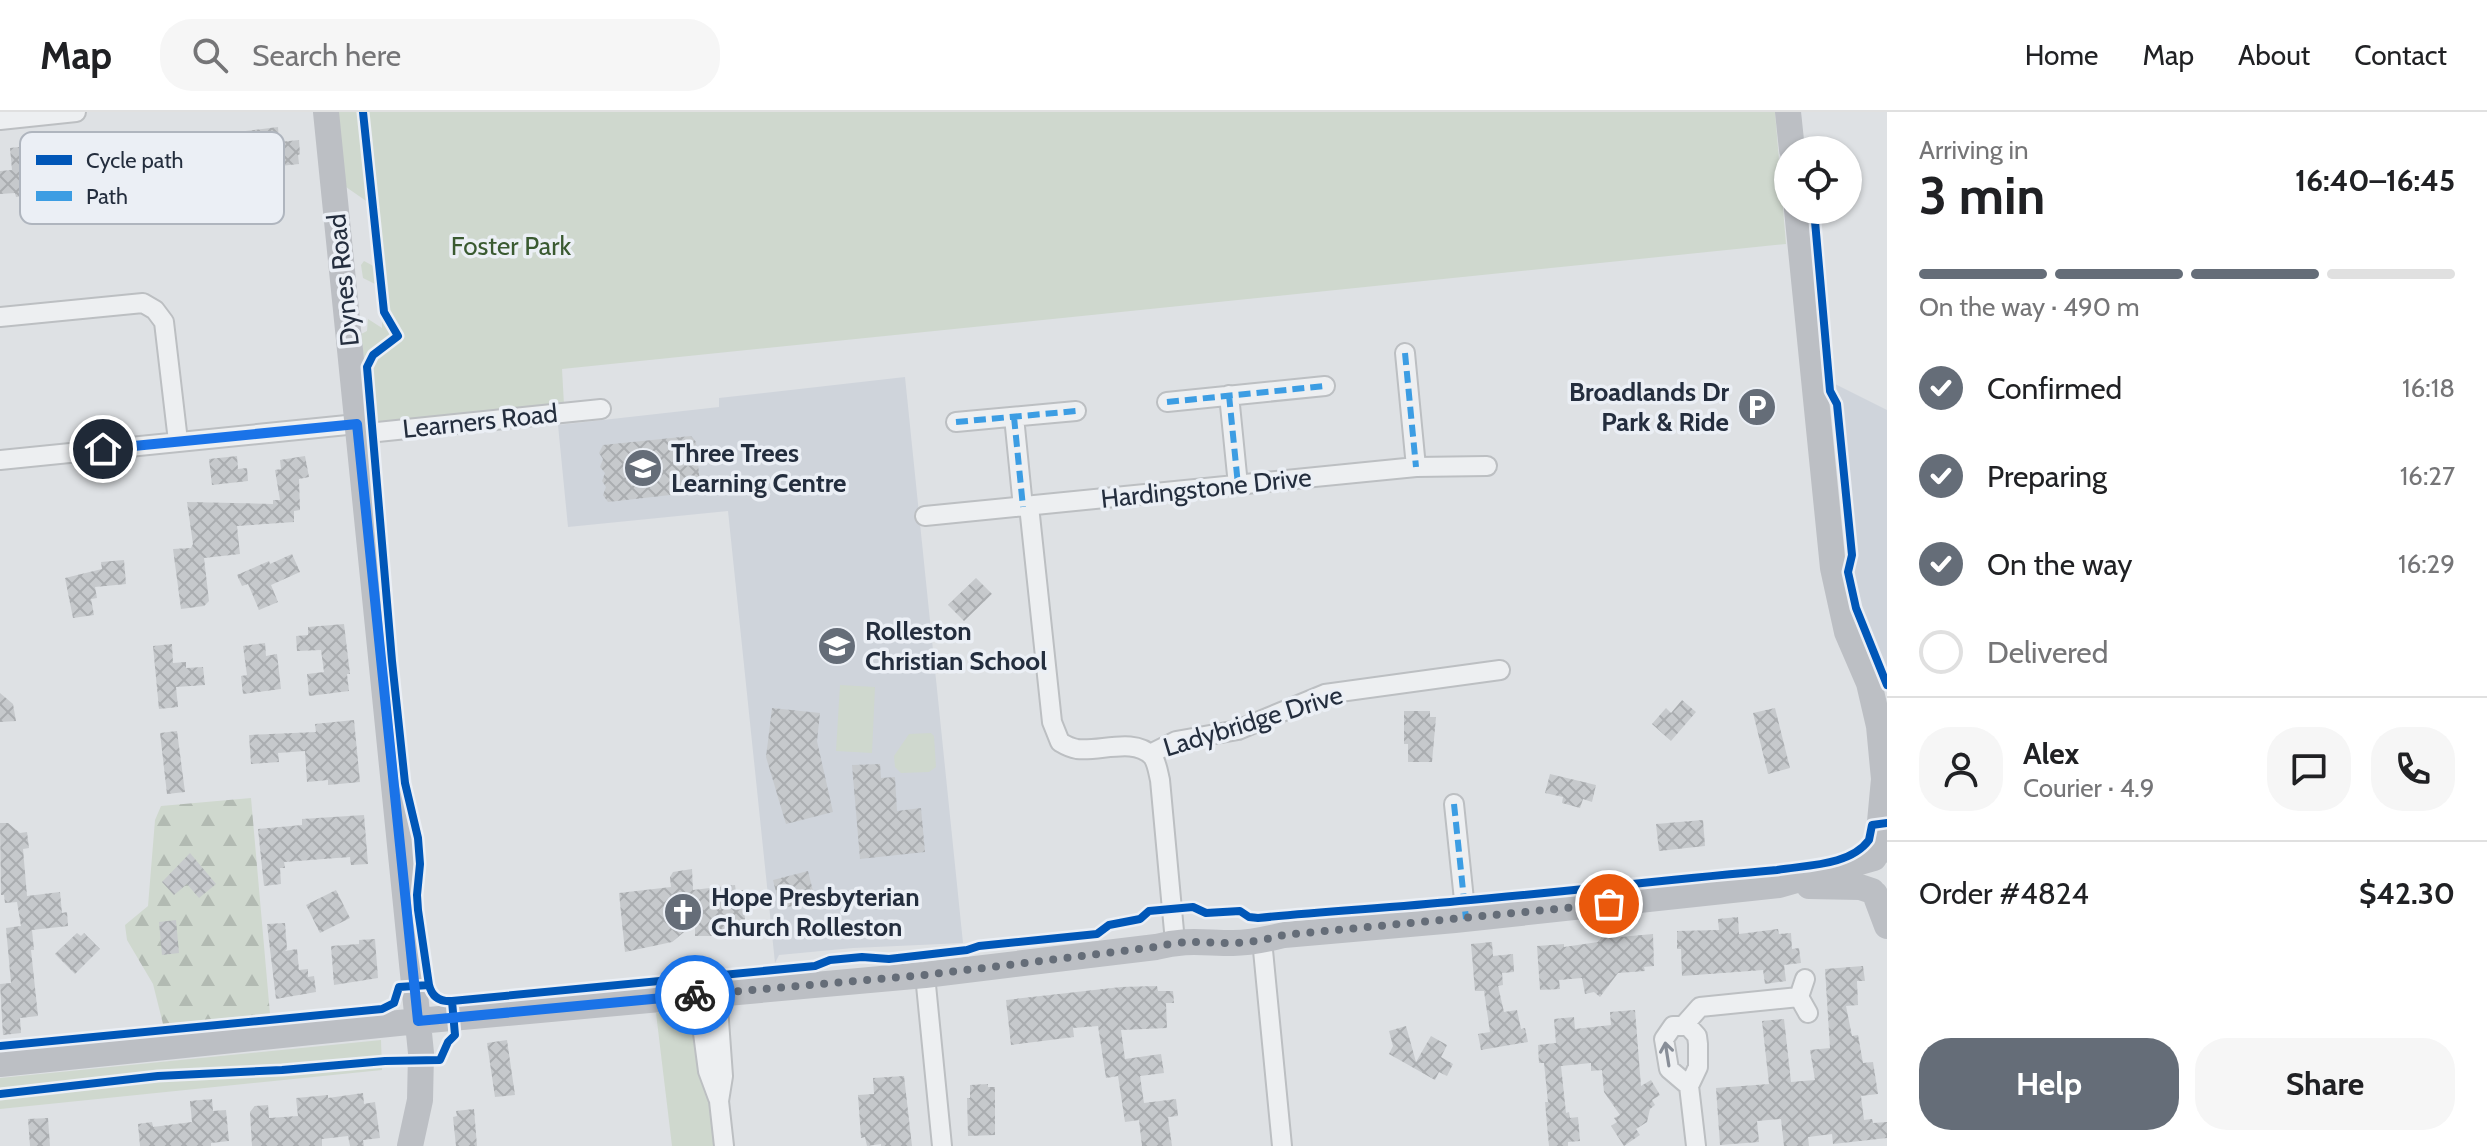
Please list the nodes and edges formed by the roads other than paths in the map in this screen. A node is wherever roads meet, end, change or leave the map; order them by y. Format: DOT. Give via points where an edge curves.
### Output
graph roads {
  1 [pos="76,112"];
  2 [pos="326,112"];
  3 [pos="1788,112"];
  4 [pos="0,120"];
  5 [pos="1791,136"];
  6 [pos="1798,224"];
  7 [pos="0,317"];
  8 [pos="1405,353"];
  9 [pos="1325,386"];
  10 [pos="1229,395"];
  11 [pos="1167,402"];
  12 [pos="601,409"];
  13 [pos="1076,411"];
  14 [pos="1014,417"];
  15 [pos="956,422"];
  16 [pos="358,429"];
  17 [pos="178,441"];
  18 [pos="0,460"];
  19 [pos="1487,466"];
  20 [pos="1416,467"];
  21 [pos="1238,485"];
  22 [pos="1026,506"];
  23 [pos="925,516"];
  24 [pos="1500,670"];
  25 [pos="1150,754"];
  26 [pos="1885,784"];
  27 [pos="1454,804"];
  28 [pos="1879,854"];
  29 [pos="1779,885"];
  30 [pos="1878,895"];
  31 [pos="1466,919"];
  32 [pos="1887,926"];
  33 [pos="1262,940"];
  34 [pos="1175,942"];
  35 [pos="925,975"];
  36 [pos="708,994"];
  37 [pos="1804,996"];
  38 [pos="418,1021"];
  39 [pos="1684,1025"];
  40 [pos="0,1064"];
  41 [pos="1689,1086"];
  42 [pos="410,1146"];
  43 [pos="724,1146"];
  44 [pos="942,1146"];
  45 [pos="1282,1146"];
  46 [pos="1696,1146"];
  1 -- 4 [label="street"];
  2 -- 16 [label="main road, Dynes Road"];
  3 -- 5 [label="main road"];
  6 -- 26 [label="main road" via="1833,568 1847,632 1874,700"];
  7 -- 17 [label="street" via="143,303 155,310 164,322"];
  8 -- 20 [label="street"];
  9 -- 10 [label="street"];
  10 -- 11 [label="street"];
  10 -- 21 [label="street"];
  12 -- 16 [label="street, Learners Road"];
  13 -- 14 [label="street"];
  14 -- 15 [label="street"];
  14 -- 22 [label="street"];
  16 -- 17 [label="street, Learners Road"];
  16 -- 38 [label="main road, Dynes Road"];
  17 -- 18 [label="street, Learners Road"];
  19 -- 20 [label="street, Hardingstone Drive"];
  20 -- 21 [label="street, Hardingstone Drive"];
  21 -- 22 [label="street, Hardingstone Drive"];
  22 -- 23 [label="street, Hardingstone Drive"];
  22 -- 25 [label="street" via="1052,722 1060,742 1075,749 1124,747"];
  24 -- 25 [label="street, Ladybridge Drive" via="1325,694 1238,730 1176,741"];
  25 -- 34 [label="street" via="1160,780"];
  26 -- 28 [label="main road"];
  27 -- 31 [label="street"];
  28 -- 29 [label="main road"];
  28 -- 30 [label="main road" via="1867,874"];
  29 -- 30 [label="main road" via="1860,887"];
  29 -- 31 [label="main road"];
  30 -- 32 [label="main road"];
  31 -- 33 [label="main road"];
  33 -- 34 [label="main road"];
  33 -- 45 [label="street"];
  34 -- 35 [label="main road"];
  35 -- 36 [label="main road"];
  35 -- 44 [label="street"];
  36 -- 38 [label="main road"];
  36 -- 43 [label="street" via="723,1076 719,1101"];
  37 -- 39 [label="street" via="1700,1007"];
  38 -- 40 [label="main road"];
  38 -- 42 [label="main road, Dynes Road" via="422,1083"];
  39 -- 41 [label="street" via="1694,1030 1698,1044 1698,1067"];
  41 -- 39 [label="street, one-way" via="1669,1069 1664,1047 1667,1032"];
  41 -- 46 [label="street"];
}
